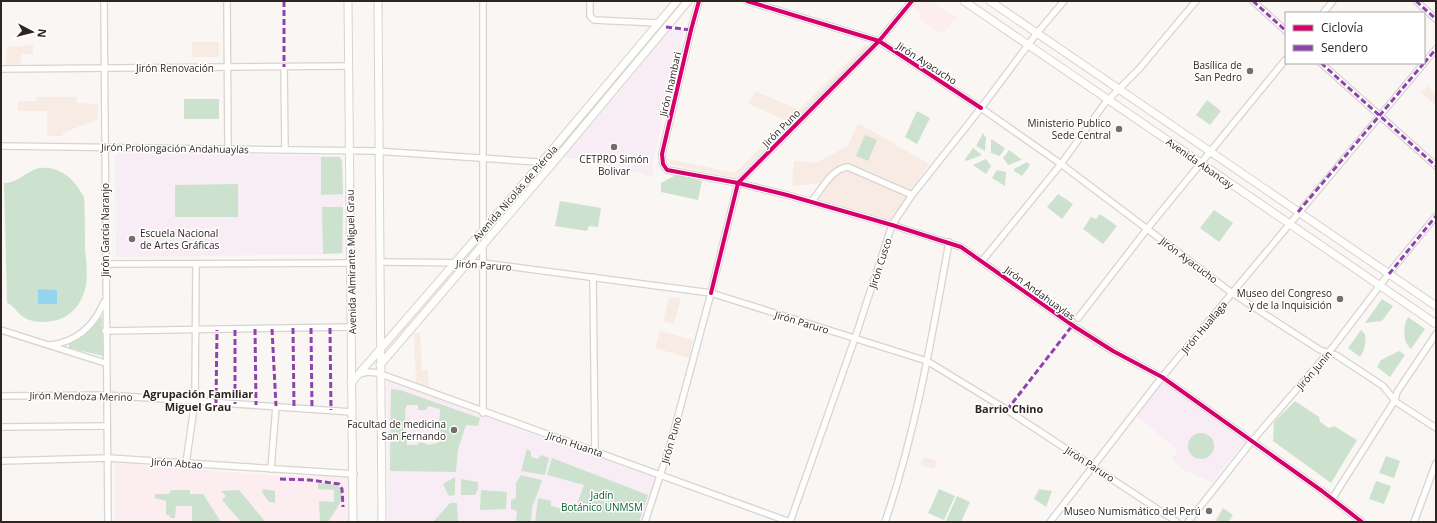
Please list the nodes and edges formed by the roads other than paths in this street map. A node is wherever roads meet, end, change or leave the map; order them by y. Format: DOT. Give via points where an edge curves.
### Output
graph roads {
  1 [pos="104,1"];
  2 [pos="227,1"];
  3 [pos="348,1"];
  4 [pos="378,1"];
  5 [pos="483,1"];
  6 [pos="590,1"];
  7 [pos="677,1"];
  8 [pos="688,1"];
  9 [pos="699,1"];
  10 [pos="747,1"];
  11 [pos="912,1"];
  12 [pos="964,1"];
  13 [pos="990,1"];
  14 [pos="1064,1"];
  15 [pos="1196,1"];
  16 [pos="1253,1"];
  17 [pos="1333,1"];
  18 [pos="1416,1"];
  19 [pos="1324,12"];
  20 [pos="1436,18"];
  21 [pos="658,23"];
  22 [pos="1285,30"];
  23 [pos="1037,33"];
  24 [pos="879,41"];
  25 [pos="1028,45"];
  26 [pos="1436,49"];
  27 [pos="1285,60"];
  28 [pos="1425,62"];
  29 [pos="1322,64"];
  30 [pos="1423,64"];
  31 [pos="349,66"];
  32 [pos="284,67"];
  33 [pos="105,68"];
  34 [pos="227,68"];
  35 [pos="1,69"];
  36 [pos="1119,89"];
  37 [pos="1108,100"];
  38 [pos="981,108"];
  39 [pos="1379,116"];
  40 [pos="1,146"];
  41 [pos="106,146"];
  42 [pos="228,148"];
  43 [pos="285,150"];
  44 [pos="352,150"];
  45 [pos="377,151"];
  46 [pos="1210,152"];
  47 [pos="483,158"];
  48 [pos="542,162"];
  49 [pos="553,163"];
  50 [pos="1201,163"];
  51 [pos="1061,164"];
  52 [pos="1436,166"];
  53 [pos="667,170"];
  54 [pos="738,183"];
  55 [pos="912,195"];
  56 [pos="811,202"];
  57 [pos="1298,212"];
  58 [pos="1436,216"];
  59 [pos="1289,224"];
  60 [pos="892,225"];
  61 [pos="1147,229"];
  62 [pos="483,230"];
  63 [pos="949,242"];
  64 [pos="483,244"];
  65 [pos="982,261"];
  66 [pos="381,262"];
  67 [pos="455,262"];
  68 [pos="468,262"];
  69 [pos="350,263"];
  70 [pos="483,263"];
  71 [pos="105,264"];
  72 [pos="196,264"];
  73 [pos="1389,274"];
  74 [pos="593,277"];
  75 [pos="1381,286"];
  76 [pos="1232,293"];
  77 [pos="711,294"];
  78 [pos="105,299"];
  79 [pos="1436,306"];
  80 [pos="407,317"];
  81 [pos="1075,322"];
  82 [pos="416,324"];
  83 [pos="1436,324"];
  84 [pos="351,327"];
  85 [pos="1,330"];
  86 [pos="105,331"];
  87 [pos="196,331"];
  88 [pos="1436,334"];
  89 [pos="856,338"];
  90 [pos="48,345"];
  91 [pos="379,350"];
  92 [pos="1328,353"];
  93 [pos="927,361"];
  94 [pos="105,363"];
  95 [pos="380,365"];
  96 [pos="379,374"];
  97 [pos="358,375"];
  98 [pos="1162,377"];
  99 [pos="351,383"];
  100 [pos="106,395"];
  101 [pos="1,396"];
  102 [pos="1394,400"];
  103 [pos="195,401"];
  104 [pos="276,406"];
  105 [pos="352,412"];
  106 [pos="483,413"];
  107 [pos="107,426"];
  108 [pos="1,427"];
  109 [pos="1436,428"];
  110 [pos="1252,441"];
  111 [pos="595,451"];
  112 [pos="108,458"];
  113 [pos="1,460"];
  114 [pos="186,463"];
  115 [pos="1436,463"];
  116 [pos="1094,467"];
  117 [pos="271,469"];
  118 [pos="354,474"];
  119 [pos="661,476"];
  120 [pos="1332,499"];
  121 [pos="108,522"];
  122 [pos="353,522"];
  123 [pos="382,522"];
  124 [pos="644,522"];
  125 [pos="790,522"];
  126 [pos="885,522"];
  127 [pos="1050,522"];
  128 [pos="1177,522"];
  129 [pos="1188,522"];
  130 [pos="1362,522"];
  131 [pos="1414,522"];
  1 -- 33 [label="street, Jirón García Naranjo"];
  2 -- 34 [label="street"];
  3 -- 31 [label="main road, Avenida Almirante Miguel Grau"];
  4 -- 45 [label="main road"];
  5 -- 47 [label="street"];
  6 -- 21 [label="street" via="592,19"];
  7 -- 21 [label="main road, Avenida Nicolás de Piérola"];
  8 -- 49 [label="main road, Avenida Nicolás de Piérola"];
  9 -- 53 [label="street, Jirón Inambari" via="662,154 663,164"];
  10 -- 24 [label="street, Jirón Ayacucho"];
  11 -- 24 [label="street, Jirón Puno"];
  12 -- 25 [label="main road, Avenida Abancay"];
  13 -- 23 [label="main road, Avenida Abancay"];
  14 -- 23 [label="street, Jirón Cusco"];
  15 -- 36 [label="street"];
  16 -- 22 [label="street"];
  17 -- 19 [label="street"];
  18 -- 20 [label="street"];
  21 -- 48 [label="main road, Avenida Nicolás de Piérola"];
  23 -- 25 [label="street, Jirón Cusco"];
  23 -- 36 [label="main road, Avenida Abancay"];
  24 -- 38 [label="street, Jirón Ayacucho"];
  24 -- 54 [label="street, Jirón Puno"];
  25 -- 37 [label="main road, Avenida Abancay"];
  25 -- 38 [label="street, Jirón Cusco"];
  26 -- 28 [label="street, Jirón Huallaga"];
  27 -- 46 [label="street"];
  29 -- 39 [label="street"];
  30 -- 39 [label="street, Jirón Huallaga"];
  31 -- 32 [label="street, Jirón Renovación"];
  31 -- 44 [label="main road, Avenida Almirante Miguel Grau"];
  32 -- 34 [label="street, Jirón Renovación"];
  32 -- 43 [label="street"];
  33 -- 34 [label="street, Jirón Renovación"];
  33 -- 35 [label="street, Jirón Renovación"];
  33 -- 41 [label="street, Jirón García Naranjo"];
  34 -- 42 [label="street"];
  36 -- 37 [label="street"];
  36 -- 46 [label="main road, Avenida Abancay"];
  37 -- 50 [label="main road, Avenida Abancay"];
  37 -- 51 [label="street"];
  38 -- 51 [label="street, Jirón Ayacucho"];
  38 -- 55 [label="street, Jirón Cusco"];
  39 -- 52 [label="street"];
  39 -- 57 [label="street, Jirón Huallaga"];
  40 -- 41 [label="street, Jirón Prolongación Andahuaylas"];
  41 -- 42 [label="street, Jirón Prolongación Andahuaylas"];
  41 -- 71 [label="street, Jirón García Naranjo"];
  42 -- 43 [label="street, Jirón Prolongación Andahuaylas"];
  43 -- 44 [label="street, Jirón Prolongación Andahuaylas"];
  44 -- 45 [label="street"];
  44 -- 69 [label="main road, Avenida Almirante Miguel Grau"];
  45 -- 47 [label="street"];
  45 -- 66 [label="main road"];
  46 -- 50 [label="street"];
  46 -- 57 [label="main road, Avenida Abancay"];
  47 -- 48 [label="street"];
  47 -- 62 [label="street"];
  48 -- 49 [label="street"];
  48 -- 62 [label="main road, Avenida Nicolás de Piérola"];
  49 -- 64 [label="main road, Avenida Nicolás de Piérola"];
  50 -- 59 [label="main road, Avenida Abancay"];
  50 -- 61 [label="street"];
  51 -- 61 [label="street, Jirón Ayacucho"];
  51 -- 65 [label="street"];
  53 -- 54 [label="street, Jirón Andahuaylas"];
  54 -- 56 [label="street, Jirón Andahuaylas"];
  54 -- 77 [label="street, Jirón Puno"];
  55 -- 56 [label="street" via="848,167 835,172"];
  55 -- 60 [label="street, Jirón Cusco"];
  56 -- 60 [label="street, Jirón Andahuaylas"];
  57 -- 59 [label="street, Jirón Huallaga"];
  57 -- 73 [label="main road, Avenida Abancay"];
  58 -- 73 [label="street, Jirón Junín"];
  59 -- 75 [label="main road, Avenida Abancay"];
  59 -- 76 [label="street, Jirón Huallaga"];
  60 -- 63 [label="street, Jirón Andahuaylas"];
  60 -- 89 [label="street, Jirón Cusco"];
  61 -- 76 [label="street, Jirón Ayacucho"];
  61 -- 81 [label="street"];
  62 -- 67 [label="main road, Avenida Nicolás de Piérola"];
  63 -- 65 [label="street, Jirón Andahuaylas"];
  63 -- 93 [label="street"];
  64 -- 68 [label="main road, Avenida Nicolás de Piérola"];
  64 -- 70 [label="street"];
  65 -- 81 [label="street, Jirón Andahuaylas"];
  66 -- 67 [label="street, Jirón Paruro"];
  66 -- 91 [label="main road"];
  67 -- 68 [label="street, Jirón Paruro"];
  67 -- 80 [label="main road, Avenida Nicolás de Piérola"];
  68 -- 70 [label="street, Jirón Paruro"];
  68 -- 82 [label="main road, Avenida Nicolás de Piérola"];
  69 -- 72 [label="street"];
  69 -- 84 [label="main road, Avenida Almirante Miguel Grau"];
  70 -- 74 [label="street, Jirón Paruro"];
  70 -- 106 [label="street"];
  71 -- 72 [label="street"];
  71 -- 78 [label="street, Jirón García Naranjo"];
  72 -- 87 [label="street"];
  73 -- 75 [label="street, Jirón Junín"];
  73 -- 79 [label="main road, Avenida Abancay"];
  74 -- 77 [label="street, Jirón Paruro"];
  74 -- 111 [label="street"];
  75 -- 83 [label="main road, Avenida Abancay"];
  75 -- 92 [label="street, Jirón Junín"];
  76 -- 92 [label="street, Jirón Ayacucho"];
  76 -- 98 [label="street, Jirón Huallaga"];
  77 -- 89 [label="street, Jirón Paruro"];
  77 -- 119 [label="street, Jirón Puno"];
  78 -- 86 [label="street, Jirón García Naranjo"];
  78 -- 90 [label="street" via="98,316 84,332 65,342"];
  80 -- 82 [label="main road"];
  80 -- 91 [label="main road, Avenida Nicolás de Piérola"];
  81 -- 98 [label="street, Jirón Andahuaylas" via="1113,351"];
  82 -- 95 [label="main road, Avenida Nicolás de Piérola"];
  84 -- 87 [label="street"];
  84 -- 99 [label="main road, Avenida Almirante Miguel Grau"];
  85 -- 90 [label="street"];
  86 -- 87 [label="street"];
  86 -- 94 [label="street, Jirón García Naranjo"];
  87 -- 103 [label="street"];
  88 -- 102 [label="street"];
  89 -- 93 [label="street, Jirón Paruro"];
  89 -- 125 [label="street, Jirón Cusco"];
  90 -- 94 [label="street"];
  91 -- 95 [label="main road"];
  91 -- 97 [label="main road, Avenida Nicolás de Piérola"];
  92 -- 102 [label="street, Jirón Ayacucho" via="1336,355 1383,386"];
  92 -- 110 [label="street, Jirón Junín"];
  93 -- 116 [label="street, Jirón Paruro"];
  93 -- 126 [label="street" via="900,480"];
  94 -- 100 [label="street, Jirón García Naranjo"];
  95 -- 96 [label="main road"];
  96 -- 97 [label="street, Jirón Huanta" via="368,372"];
  96 -- 106 [label="street, Jirón Huanta"];
  96 -- 123 [label="main road"];
  97 -- 99 [label="main road, Avenida Nicolás de Piérola"];
  98 -- 110 [label="street, Jirón Andahuaylas"];
  98 -- 116 [label="street, Jirón Huallaga"];
  99 -- 105 [label="main road, Avenida Almirante Miguel Grau"];
  100 -- 101 [label="street, Jirón Mendoza Merino"];
  100 -- 103 [label="street, Jirón Mendoza Merino"];
  100 -- 107 [label="street, Jirón García Naranjo"];
  102 -- 109 [label="street, Jirón Ayacucho"];
  102 -- 120 [label="street"];
  103 -- 104 [label="street, Jirón Mendoza Merino"];
  103 -- 114 [label="street"];
  104 -- 105 [label="street, Jirón Mendoza Merino"];
  104 -- 117 [label="street"];
  105 -- 118 [label="main road, Avenida Almirante Miguel Grau"];
  106 -- 111 [label="street, Jirón Huanta"];
  107 -- 108 [label="street"];
  107 -- 112 [label="street, Jirón García Naranjo"];
  110 -- 120 [label="street, Jirón Andahuaylas"];
  110 -- 129 [label="street, Jirón Junín"];
  111 -- 119 [label="street, Jirón Huanta"];
  112 -- 113 [label="street, Jirón Abtao"];
  112 -- 114 [label="street, Jirón Abtao"];
  112 -- 121 [label="street, Jirón García Naranjo"];
  114 -- 117 [label="street, Jirón Abtao"];
  115 -- 131 [label="street"];
  116 -- 127 [label="street, Jirón Huallaga"];
  116 -- 128 [label="street, Jirón Paruro"];
  117 -- 118 [label="street, Jirón Abtao"];
  118 -- 122 [label="main road, Avenida Almirante Miguel Grau"];
  119 -- 124 [label="street, Jirón Puno"];
  119 -- 125 [label="street, Jirón Huanta"];
  120 -- 130 [label="street, Jirón Andahuaylas"];
}
